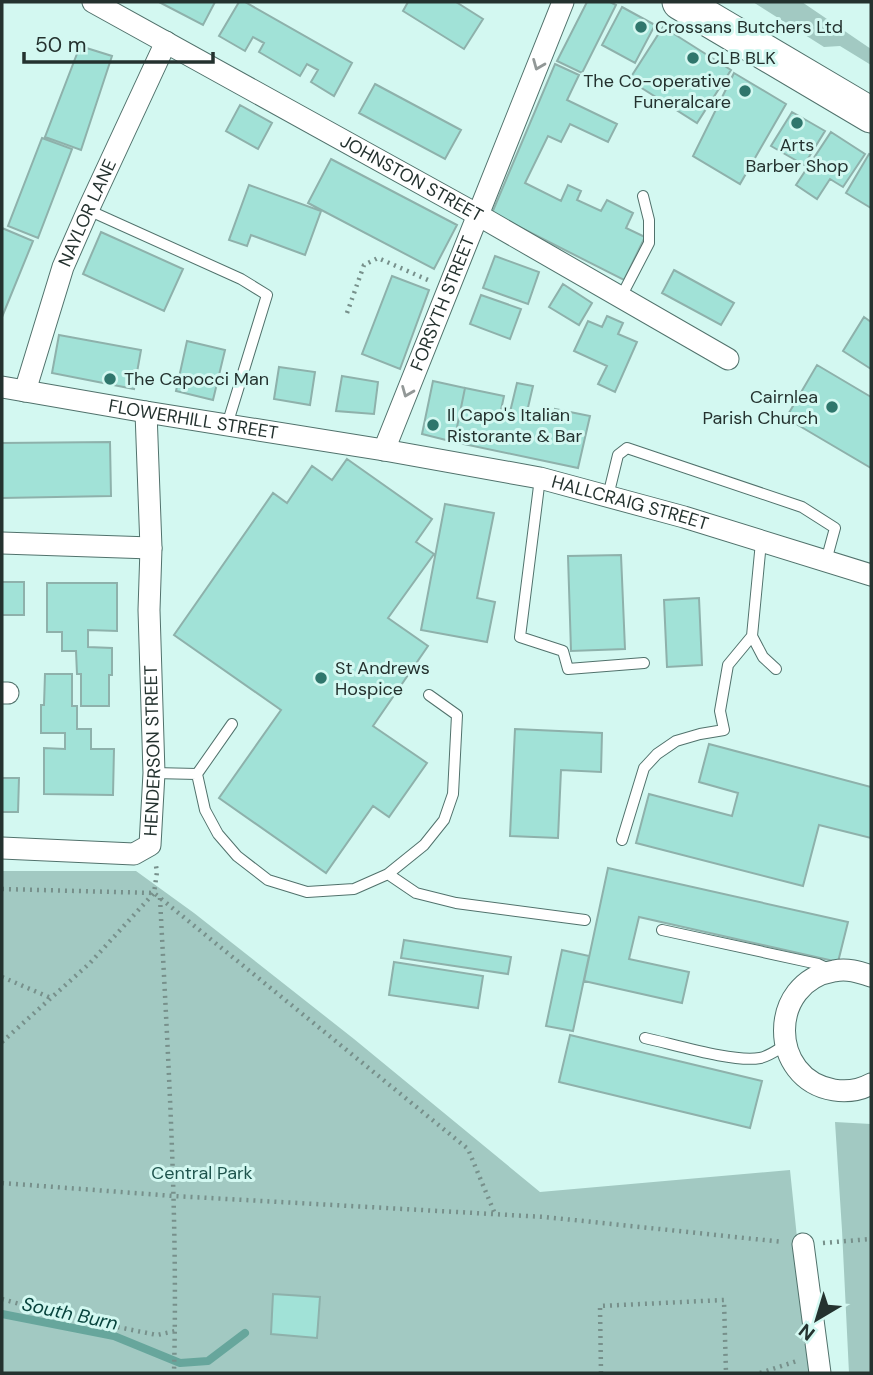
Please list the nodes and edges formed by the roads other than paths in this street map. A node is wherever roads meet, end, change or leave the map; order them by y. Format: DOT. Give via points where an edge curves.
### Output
graph roads {
  1 [pos="93,2"];
  2 [pos="563,2"];
  3 [pos="681,2"];
  4 [pos="166,42"];
  5 [pos="871,115"];
  6 [pos="643,196"];
  7 [pos="88,210"];
  8 [pos="478,215"];
  9 [pos="621,297"];
  10 [pos="728,359"];
  11 [pos="2,387"];
  12 [pos="26,391"];
  13 [pos="146,412"];
  14 [pos="227,425"];
  15 [pos="384,450"];
  16 [pos="540,478"];
  17 [pos="608,496"];
  18 [pos="2,542"];
  19 [pos="761,542"];
  20 [pos="151,548"];
  21 [pos="826,562"];
  22 [pos="871,575"];
  23 [pos="752,636"];
  24 [pos="644,663"];
  25 [pos="776,669"];
  26 [pos="429,695"];
  27 [pos="232,724"];
  28 [pos="154,773"];
  29 [pos="197,774"];
  30 [pos="622,840"];
  31 [pos="2,848"];
  32 [pos="388,874"];
  33 [pos="585,920"];
  34 [pos="662,930"];
  35 [pos="834,971"];
  36 [pos="871,976"];
  37 [pos="645,1038"];
  38 [pos="785,1045"];
  39 [pos="871,1084"];
  40 [pos="803,1244"];
  41 [pos="819,1364"];
  1 -- 4 [label="street, JOHNSTON STREET"];
  2 -- 8 [label="street, FORSYTH STREET, one-way"];
  3 -- 5 [label="main road" via="714,16"];
  4 -- 7 [label="street, NAYLOR LANE"];
  4 -- 8 [label="street, JOHNSTON STREET"];
  6 -- 9 [label="lane" via="649,243"];
  7 -- 12 [label="street, NAYLOR LANE" via="64,267"];
  7 -- 14 [label="lane" via="267,295"];
  8 -- 9 [label="street, JOHNSTON STREET"];
  8 -- 15 [label="street, FORSYTH STREET, one-way"];
  9 -- 10 [label="street, JOHNSTON STREET"];
  11 -- 12 [label="street, FLOWERHILL STREET"];
  12 -- 13 [label="street, FLOWERHILL STREET"];
  13 -- 14 [label="street, FLOWERHILL STREET"];
  13 -- 20 [label="street, HENDERSON STREET"];
  14 -- 15 [label="street, FLOWERHILL STREET"];
  15 -- 16 [label="street, HALLCRAIG STREET"];
  16 -- 17 [label="street, HALLCRAIG STREET"];
  16 -- 24 [label="lane" via="520,637 563,651 568,669"];
  17 -- 19 [label="street, HALLCRAIG STREET"];
  17 -- 21 [label="lane" via="618,455 627,448 802,507 835,528"];
  18 -- 20 [label="street"];
  19 -- 21 [label="street, HALLCRAIG STREET"];
  19 -- 23 [label="lane"];
  20 -- 28 [label="street, HENDERSON STREET"];
  21 -- 22 [label="street, HALLCRAIG STREET"];
  23 -- 25 [label="lane"];
  23 -- 30 [label="lane" via="728,665 720,710 724,730 676,741 644,768"];
  26 -- 32 [label="lane" via="457,715 453,794 443,820 424,845"];
  27 -- 29 [label="lane"];
  28 -- 29 [label="lane"];
  28 -- 31 [label="street, HENDERSON STREET" via="150,845 134,854"];
  29 -- 32 [label="lane" via="205,810 218,834 268,880 307,892 354,889"];
  32 -- 33 [label="lane" via="416,893 456,903"];
  34 -- 35 [label="lane"];
  35 -- 36 [label="street"];
  35 -- 38 [label="street" via="799,989 789,1006"];
  37 -- 38 [label="lane" via="757,1059"];
  38 -- 39 [label="street" via="800,1071 824,1088 844,1091"];
  40 -- 41 [label="street"];
}
